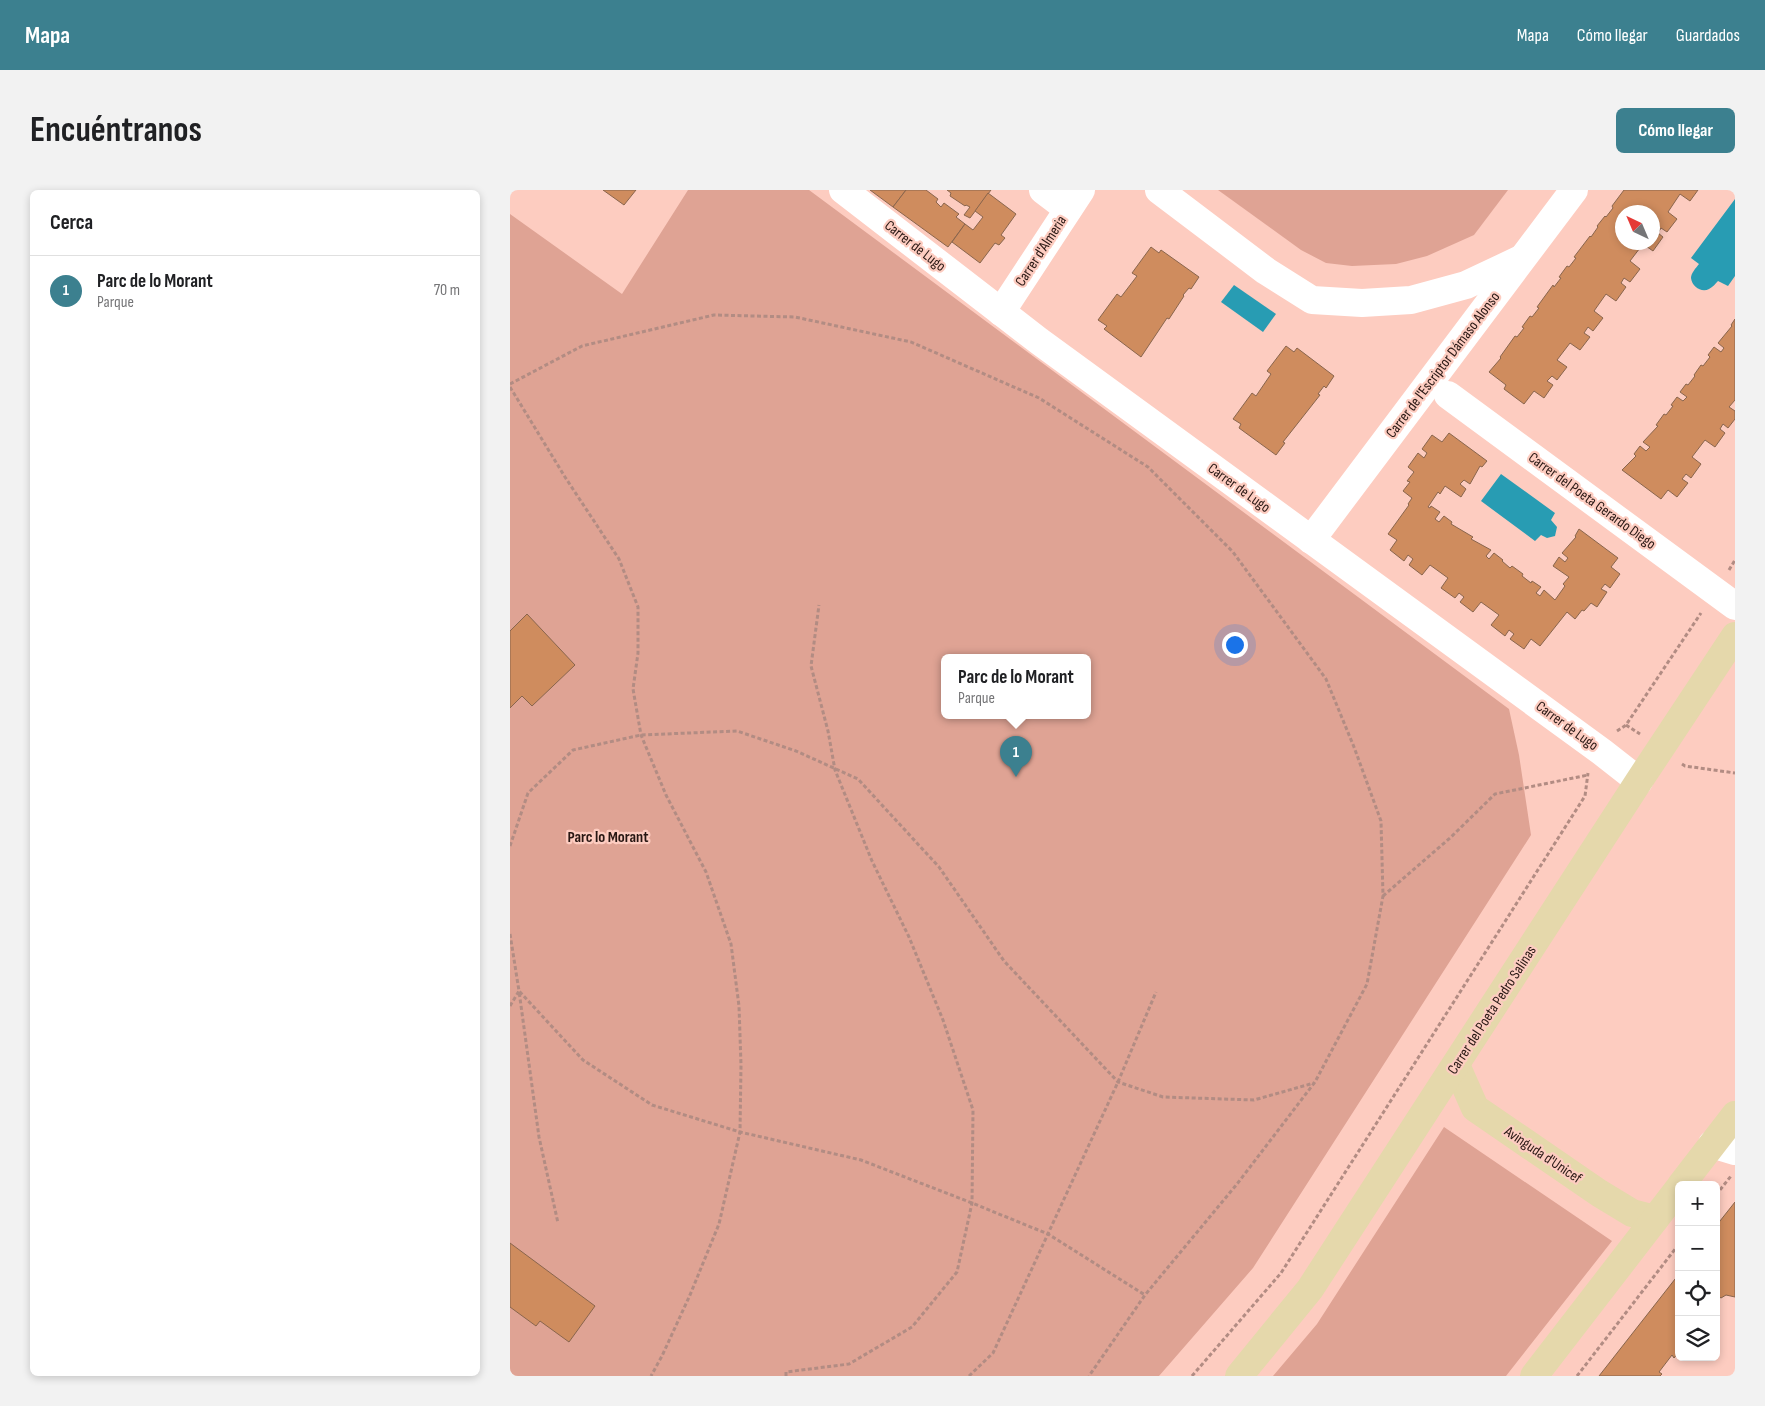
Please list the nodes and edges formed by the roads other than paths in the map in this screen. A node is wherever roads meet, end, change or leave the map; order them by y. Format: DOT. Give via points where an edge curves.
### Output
graph roads {
  1 [pos="843,190"];
  2 [pos="1043,190"];
  3 [pos="1159,190"];
  4 [pos="1574,190"];
  5 [pos="1075,199"];
  6 [pos="1525,258"];
  7 [pos="1001,312"];
  8 [pos="1448,395"];
  9 [pos="1311,540"];
  10 [pos="1725,599"];
  11 [pos="1735,636"];
  12 [pos="1639,781"];
  13 [pos="1456,1065"];
  14 [pos="1735,1114"];
  15 [pos="1723,1148"];
  16 [pos="1686,1181"];
  17 [pos="1675,1193"];
  18 [pos="1655,1220"];
  19 [pos="1238,1376"];
  20 [pos="1534,1376"];
  1 -- 7 [label="street, Carrer de Lugo"];
  2 -- 5 [label="street"];
  3 -- 6 [label="street" via="1266,271 1312,300 1362,303 1411,300 1466,285"];
  4 -- 6 [label="street, Carrer de l'Escriptor Dámaso Alonso"];
  5 -- 7 [label="street, Carrer d'Almeria"];
  6 -- 9 [label="street, Carrer de l'Escriptor Dámaso Alonso"];
  7 -- 9 [label="street, Carrer de Lugo"];
  8 -- 10 [label="street, Carrer del Poeta Gerardo Diego"];
  9 -- 12 [label="street, Carrer de Lugo"];
  11 -- 12 [label="main road, Carrer del Poeta Pedro Salinas"];
  12 -- 13 [label="main road, Carrer del Poeta Pedro Salinas"];
  13 -- 18 [label="main road, Avinguda d'Unicef" via="1474,1108 1598,1193 1632,1213"];
  13 -- 19 [label="main road, Carrer del Poeta Pedro Salinas" via="1310,1289"];
  14 -- 15 [label="main road"];
  15 -- 16 [label="main road"];
  17 -- 18 [label="main road"];
  18 -- 20 [label="main road"];
}
